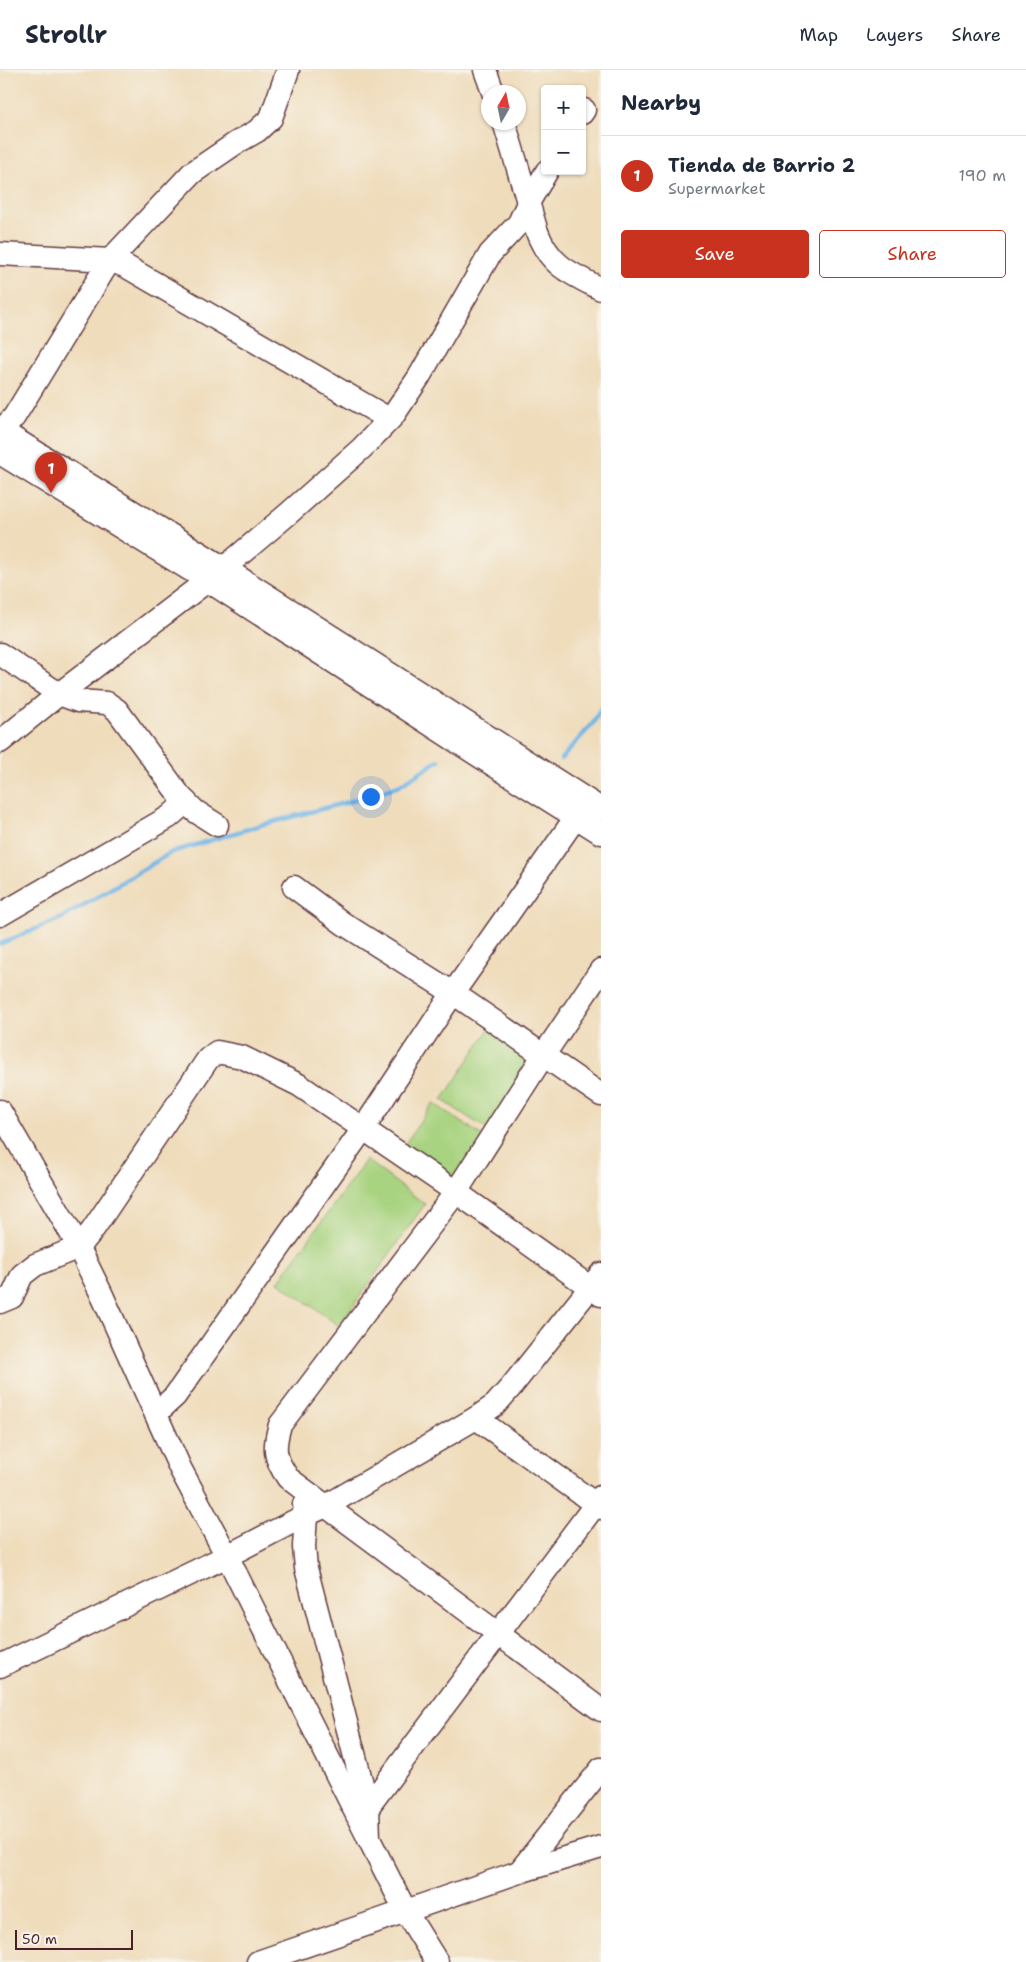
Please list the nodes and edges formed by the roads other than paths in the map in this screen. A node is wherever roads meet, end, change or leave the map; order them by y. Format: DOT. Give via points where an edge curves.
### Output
graph roads {
  1 [pos="288,70"];
  2 [pos="485,70"];
  3 [pos="490,85"];
  4 [pos="506,130"];
  5 [pos="545,175"];
  6 [pos="528,203"];
  7 [pos="0,254"];
  8 [pos="110,260"];
  9 [pos="601,288"];
  10 [pos="389,419"];
  11 [pos="0,431"];
  12 [pos="0,453"];
  13 [pos="216,574"];
  14 [pos="0,654"];
  15 [pos="59,694"];
  16 [pos="0,742"];
  17 [pos="186,802"];
  18 [pos="601,809"];
  19 [pos="576,817"];
  20 [pos="217,825"];
  21 [pos="601,833"];
  22 [pos="294,887"];
  23 [pos="0,915"];
  24 [pos="601,970"];
  25 [pos="453,993"];
  26 [pos="543,1056"];
  27 [pos="601,1095"];
  28 [pos="0,1111"];
  29 [pos="363,1129"];
  30 [pos="456,1192"];
  31 [pos="79,1247"];
  32 [pos="598,1286"];
  33 [pos="0,1302"];
  34 [pos="155,1411"];
  35 [pos="476,1418"];
  36 [pos="599,1503"];
  37 [pos="316,1511"];
  38 [pos="228,1556"];
  39 [pos="497,1634"];
  40 [pos="0,1666"];
  41 [pos="601,1710"];
  42 [pos="601,1770"];
  43 [pos="368,1807"];
  44 [pos="369,1838"];
  45 [pos="601,1847"];
  46 [pos="519,1872"];
  47 [pos="406,1912"];
  48 [pos="258,1962"];
  49 [pos="437,1962"];
  1 -- 8 [label="street" via="270,118 257,131 192,173"];
  2 -- 3 [label="street"];
  4 -- 6 [label="street"];
  5 -- 6 [label="street"];
  6 -- 9 [label="street" via="544,249 567,271"];
  6 -- 10 [label="street" via="519,223 490,254 419,377"];
  7 -- 8 [label="street"];
  8 -- 10 [label="street"];
  8 -- 11 [label="street" via="14,417"];
  10 -- 13 [label="street" via="362,448"];
  11 -- 13 [label="street"];
  12 -- 13 [label="street"];
  13 -- 15 [label="street"];
  13 -- 18 [label="street"];
  13 -- 19 [label="street" via="484,760"];
  14 -- 15 [label="street"];
  15 -- 16 [label="street"];
  15 -- 17 [label="street" via="78,702 107,703 117,710"];
  17 -- 20 [label="street"];
  17 -- 23 [label="street" via="169,817"];
  19 -- 21 [label="street"];
  19 -- 25 [label="street"];
  22 -- 25 [label="street" via="344,924"];
  24 -- 26 [label="street"];
  25 -- 26 [label="street"];
  25 -- 29 [label="street"];
  26 -- 27 [label="street"];
  26 -- 30 [label="street"];
  28 -- 31 [label="street"];
  29 -- 30 [label="street"];
  29 -- 31 [label="street" via="299,1085 242,1057 217,1052 208,1059"];
  29 -- 34 [label="street" via="174,1396"];
  30 -- 32 [label="street"];
  30 -- 37 [label="street" via="280,1425 275,1449 277,1462 288,1478 302,1488"];
  31 -- 33 [label="street" via="34,1265 22,1275 12,1297"];
  31 -- 34 [label="street"];
  32 -- 35 [label="street" via="512,1388"];
  34 -- 38 [label="street" via="181,1470"];
  35 -- 36 [label="street"];
  35 -- 37 [label="street"];
  36 -- 39 [label="street"];
  37 -- 38 [label="street"];
  37 -- 39 [label="street"];
  37 -- 43 [label="street" via="304,1547 306,1568"];
  38 -- 40 [label="street"];
  38 -- 44 [label="street"];
  39 -- 41 [label="street"];
  39 -- 43 [label="street"];
  42 -- 46 [label="street"];
  43 -- 44 [label="street"];
  44 -- 47 [label="street"];
  45 -- 46 [label="street"];
  46 -- 47 [label="street"];
  47 -- 48 [label="street"];
  47 -- 49 [label="street"];
}
